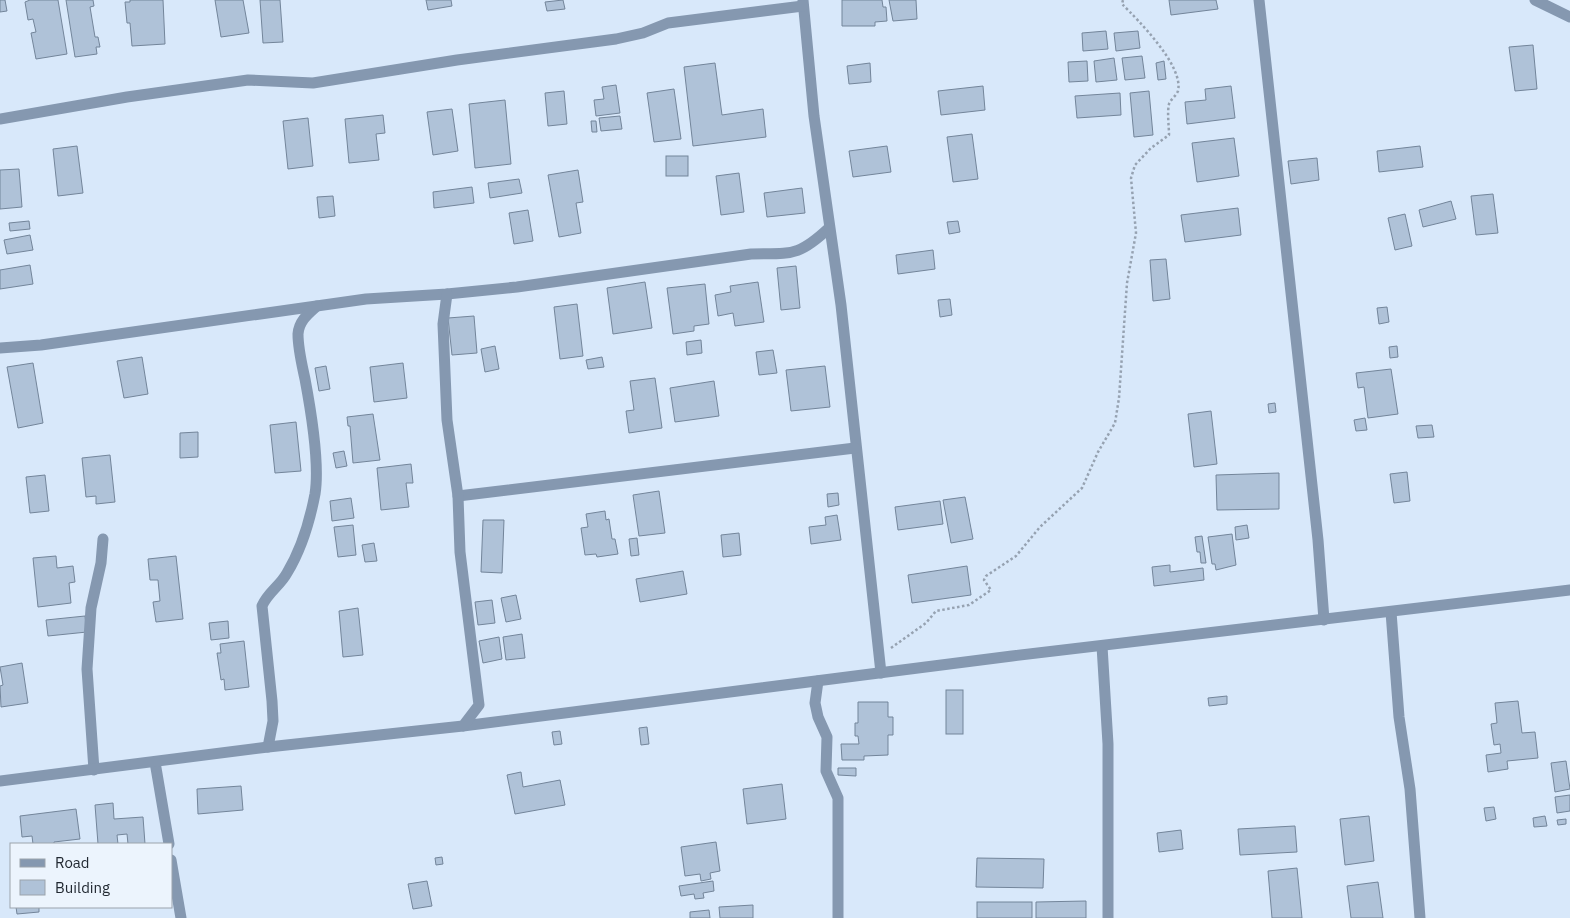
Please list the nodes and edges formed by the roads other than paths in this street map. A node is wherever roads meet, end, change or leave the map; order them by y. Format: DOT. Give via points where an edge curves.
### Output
graph roads {
  1 [pos="1259,0"];
  2 [pos="1535,0"];
  3 [pos="803,3"];
  4 [pos="1570,18"];
  5 [pos="0,119"];
  6 [pos="829,228"];
  7 [pos="447,294"];
  8 [pos="317,306"];
  9 [pos="0,348"];
  10 [pos="855,448"];
  11 [pos="458,496"];
  12 [pos="104,539"];
  13 [pos="1570,590"];
  14 [pos="1391,612"];
  15 [pos="1324,620"];
  16 [pos="1102,646"];
  17 [pos="881,673"];
  18 [pos="818,681"];
  19 [pos="463,726"];
  20 [pos="268,747"];
  21 [pos="155,762"];
  22 [pos="94,770"];
  23 [pos="0,782"];
  24 [pos="169,843"];
  25 [pos="172,866"];
  26 [pos="181,918"];
  27 [pos="838,918"];
  28 [pos="1108,918"];
  29 [pos="1420,918"];
  1 -- 15 [label="street"];
  2 -- 4 [label="street"];
  3 -- 5 [label="street" via="668,23 616,40 313,82 248,80"];
  3 -- 6 [label="street"];
  6 -- 7 [label="street" via="806,248 794,253 742,256"];
  6 -- 10 [label="street" via="841,305"];
  7 -- 8 [label="street"];
  7 -- 11 [label="street" via="443,324 447,420"];
  8 -- 9 [label="street" via="41,346"];
  8 -- 20 [label="street" via="303,320 298,333 309,402 315,493 294,559 262,606 273,721"];
  10 -- 11 [label="street"];
  10 -- 17 [label="street"];
  11 -- 19 [label="street" via="460,552 479,705"];
  12 -- 22 [label="street" via="91,608 87,669"];
  13 -- 14 [label="street"];
  14 -- 15 [label="street"];
  14 -- 29 [label="street"];
  15 -- 16 [label="street"];
  16 -- 17 [label="street"];
  16 -- 28 [label="street" via="1108,744"];
  17 -- 18 [label="street"];
  18 -- 19 [label="street"];
  18 -- 27 [label="street" via="815,703 827,737 826,771 838,798"];
  19 -- 20 [label="street"];
  20 -- 21 [label="street"];
  21 -- 22 [label="street"];
  21 -- 24 [label="street"];
  22 -- 23 [label="street"];
  25 -- 26 [label="street"];
}
